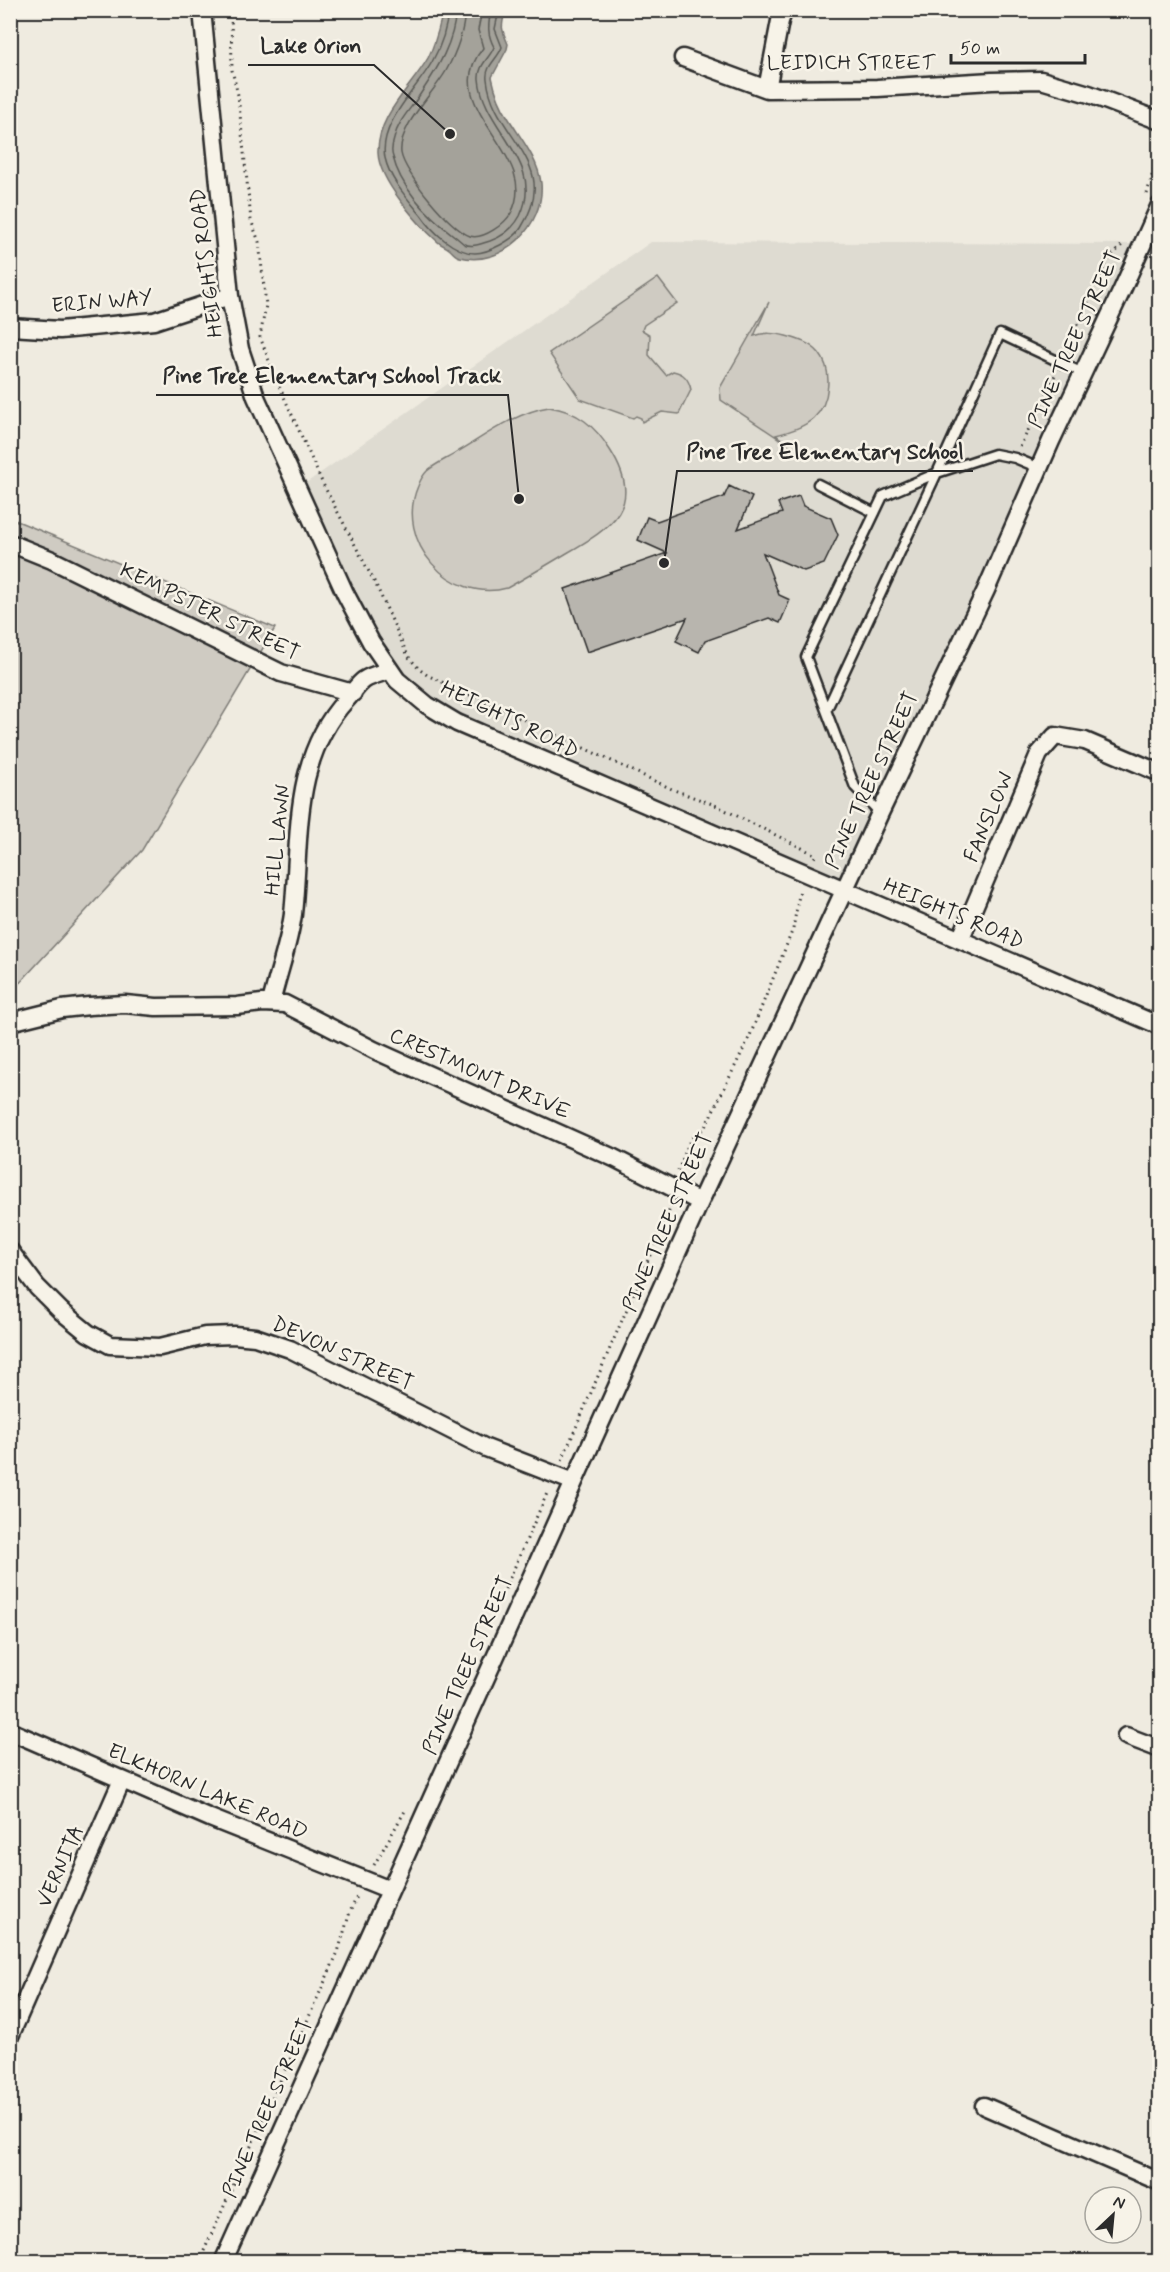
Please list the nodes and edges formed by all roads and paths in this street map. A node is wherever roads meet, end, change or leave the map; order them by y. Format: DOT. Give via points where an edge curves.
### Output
graph roads {
  1 [pos="202,10"];
  2 [pos="231,10"];
  3 [pos="784,10"];
  4 [pos="683,58"];
  5 [pos="767,88"];
  6 [pos="1160,121"];
  7 [pos="1160,146"];
  8 [pos="1152,202"];
  9 [pos="1126,242"];
  10 [pos="230,296"];
  11 [pos="10,327"];
  12 [pos="1060,363"];
  13 [pos="1083,373"];
  14 [pos="1015,458"];
  15 [pos="1039,468"];
  16 [pos="937,473"];
  17 [pos="818,484"];
  18 [pos="874,513"];
  19 [pos="10,543"];
  20 [pos="390,670"];
  21 [pos="353,693"];
  22 [pos="827,709"];
  23 [pos="1160,773"];
  24 [pos="880,813"];
  25 [pos="807,875"];
  26 [pos="844,891"];
  27 [pos="960,940"];
  28 [pos="271,1003"];
  29 [pos="10,1022"];
  30 [pos="1160,1026"];
  31 [pos="674,1189"];
  32 [pos="700,1202"];
  33 [pos="10,1251"];
  34 [pos="556,1475"];
  35 [pos="574,1482"];
  36 [pos="504,1591"];
  37 [pos="10,1731"];
  38 [pos="1126,1736"];
  39 [pos="1160,1749"];
  40 [pos="122,1780"];
  41 [pos="406,1810"];
  42 [pos="364,1880"];
  43 [pos="390,1890"];
  44 [pos="10,2036"];
  45 [pos="984,2106"];
  46 [pos="1160,2182"];
  47 [pos="199,2262"];
  48 [pos="223,2262"];
  1 -- 10 [label="street, HEIGHTS ROAD"];
  2 -- 25 [label="path" via="232,70 266,304 260,337 322,482 377,586 408,656 427,675 816,855"];
  3 -- 5 [label="street"];
  4 -- 5 [label="street, LEIDICH STREET"];
  5 -- 6 [label="street, LEIDICH STREET" via="877,88 1041,80"];
  7 -- 8 [label="path"];
  8 -- 13 [label="street, PINE TREE STREET"];
  9 -- 12 [label="path" via="1107,261"];
  10 -- 11 [label="street, ERIN WAY" via="154,321 60,330"];
  10 -- 20 [label="street, HEIGHTS ROAD" via="240,349 268,426 345,594"];
  12 -- 13 [label="lane"];
  12 -- 14 [label="path"];
  12 -- 16 [label="lane" via="1000,334"];
  13 -- 15 [label="street, PINE TREE STREET"];
  14 -- 15 [label="lane"];
  14 -- 16 [label="lane" via="995,454"];
  15 -- 24 [label="street, PINE TREE STREET"];
  16 -- 18 [label="lane" via="883,496"];
  16 -- 22 [label="lane"];
  17 -- 18 [label="lane"];
  18 -- 22 [label="lane" via="806,657"];
  19 -- 21 [label="street, KEMPSTER STREET" via="281,673"];
  20 -- 21 [label="street" via="364,680"];
  20 -- 25 [label="street, HEIGHTS ROAD" via="427,705 457,723"];
  21 -- 28 [label="street, HILL LAWN" via="315,746 307,774 298,825 287,948"];
  22 -- 24 [label="lane" via="855,788"];
  23 -- 27 [label="street, FANSLOW" via="1085,741 1055,736 1039,754"];
  24 -- 26 [label="street, PINE TREE STREET"];
  25 -- 26 [label="street, HEIGHTS ROAD"];
  25 -- 31 [label="path" via="799,891 793,929 748,1038 705,1128 690,1140"];
  26 -- 27 [label="street, HEIGHTS ROAD"];
  26 -- 32 [label="street, PINE TREE STREET"];
  27 -- 30 [label="street, HEIGHTS ROAD"];
  28 -- 29 [label="street, CRESTMONT DRIVE" via="81,1007"];
  28 -- 31 [label="street, CRESTMONT DRIVE" via="285,1004 374,1050"];
  31 -- 32 [label="street, CRESTMONT DRIVE"];
  31 -- 34 [label="path" via="672,1204"];
  32 -- 35 [label="street, PINE TREE STREET"];
  33 -- 34 [label="street, DEVON STREET" via="61,1311 88,1333 110,1344 160,1347 205,1336 255,1337 290,1348 486,1448"];
  34 -- 35 [label="street, DEVON STREET"];
  34 -- 36 [label="path"];
  35 -- 43 [label="street, PINE TREE STREET"];
  37 -- 40 [label="street, ELKHORN LAKE ROAD"];
  38 -- 39 [label="street"];
  40 -- 42 [label="street, ELKHORN LAKE ROAD"];
  40 -- 44 [label="street, VERNITA"];
  41 -- 42 [label="path"];
  42 -- 43 [label="street, ELKHORN LAKE ROAD"];
  42 -- 47 [label="path" via="338,1952"];
  43 -- 48 [label="street, PINE TREE STREET"];
  45 -- 46 [label="street"];
}
